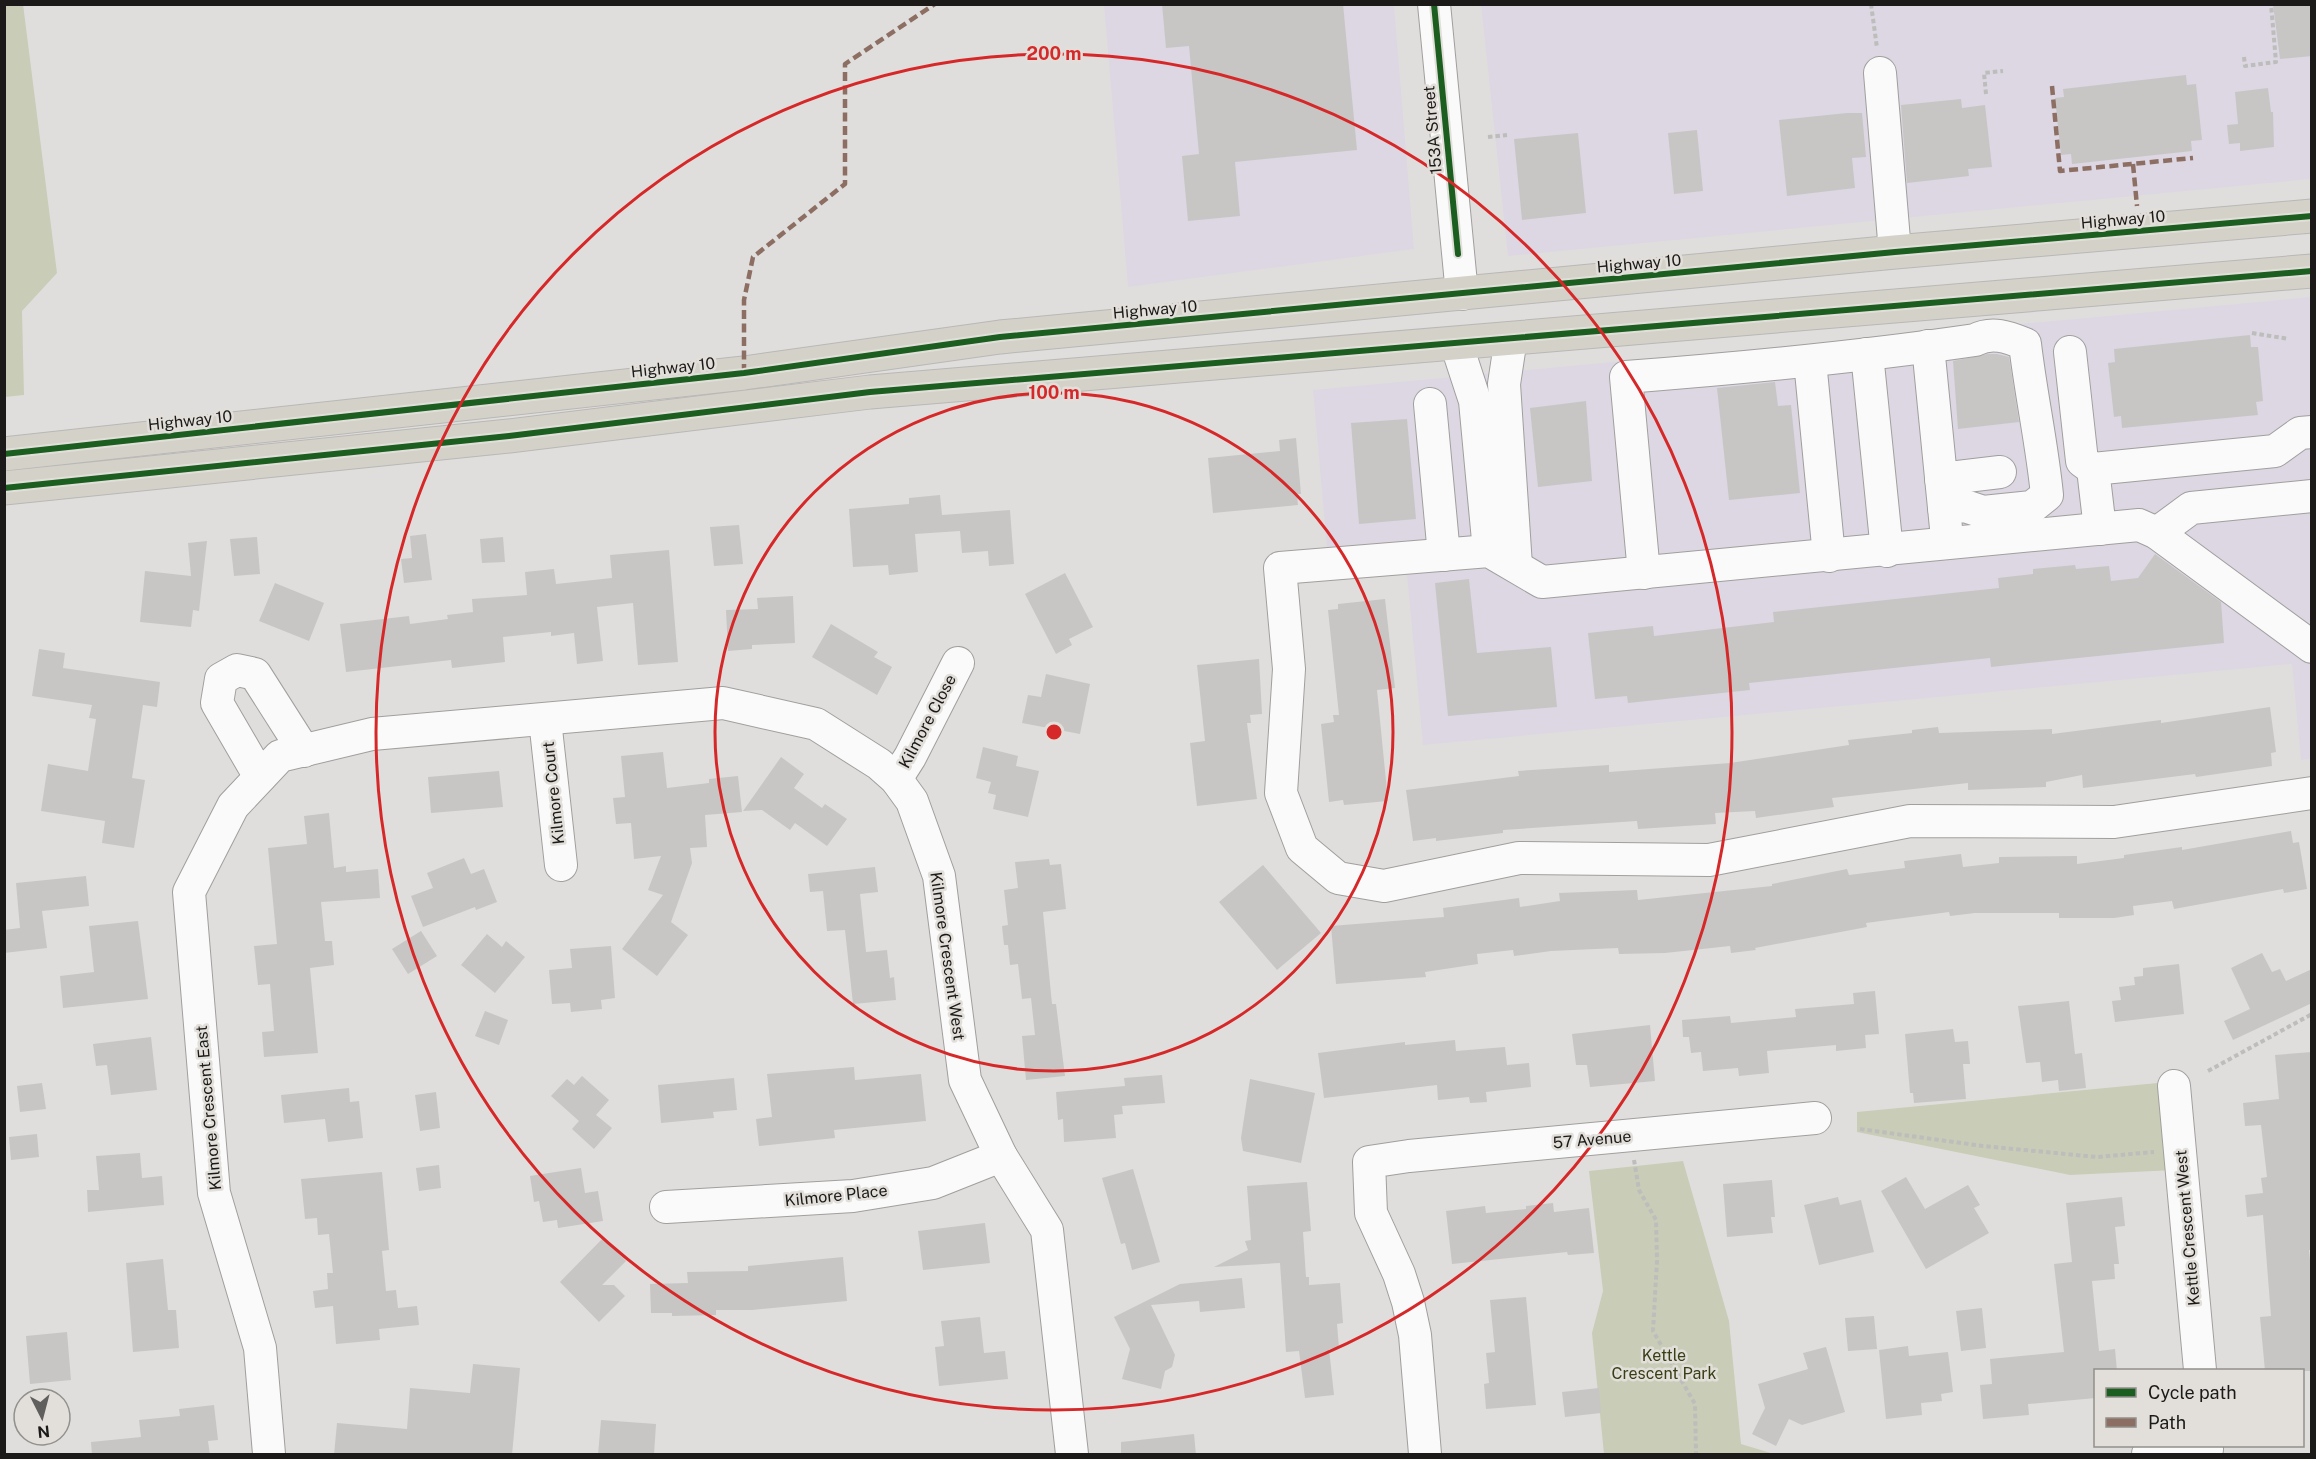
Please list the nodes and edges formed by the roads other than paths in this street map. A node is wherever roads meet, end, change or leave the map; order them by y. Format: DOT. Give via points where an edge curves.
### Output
graph roads {
  1 [pos="1434,4"];
  2 [pos="1879,63"];
  3 [pos="2312,216"];
  4 [pos="1895,252"];
  5 [pos="2312,271"];
  6 [pos="1533,287"];
  7 [pos="1462,294"];
  8 [pos="1511,338"];
  9 [pos="1456,343"];
  10 [pos="1928,346"];
  11 [pos="1411,348"];
  12 [pos="2070,352"];
  13 [pos="1867,354"];
  14 [pos="1810,361"];
  15 [pos="1430,404"];
  16 [pos="2306,432"];
  17 [pos="4,454"];
  18 [pos="2093,469"];
  19 [pos="2000,472"];
  20 [pos="4,488"];
  21 [pos="1942,493"];
  22 [pos="2312,496"];
  23 [pos="2100,529"];
  24 [pos="2157,533"];
  25 [pos="1947,544"];
  26 [pos="1887,550"];
  27 [pos="1489,551"];
  28 [pos="1444,555"];
  29 [pos="1828,556"];
  30 [pos="1516,566"];
  31 [pos="1644,573"];
  32 [pos="2312,647"];
  33 [pos="958,663"];
  34 [pos="544,720"];
  35 [pos="304,751"];
  36 [pos="260,777"];
  37 [pos="896,779"];
  38 [pos="2312,793"];
  39 [pos="561,865"];
  40 [pos="2174,1086"];
  41 [pos="1815,1118"];
  42 [pos="1000,1156"];
  43 [pos="666,1207"];
  44 [pos="2200,1369"];
  45 [pos="2207,1450"];
  46 [pos="269,1455"];
  47 [pos="1072,1455"];
  48 [pos="1425,1455"];
  49 [pos="2148,1455"];
  1 -- 7 [label="street, 153A Street"];
  2 -- 4 [label="street"];
  3 -- 4 [label="highway, Highway 10"];
  4 -- 6 [label="highway, Highway 10"];
  5 -- 8 [label="highway"];
  6 -- 7 [label="highway, Highway 10"];
  6 -- 9 [label="highway" via="1481,318"];
  7 -- 11 [label="highway" via="1457,310"];
  7 -- 17 [label="highway, Highway 10" via="1000,337 744,373"];
  8 -- 9 [label="highway"];
  8 -- 30 [label="street" via="1504,384"];
  9 -- 11 [label="highway"];
  9 -- 27 [label="street" via="1475,401"];
  10 -- 13 [label="street"];
  10 -- 21 [label="street"];
  10 -- 21 [label="street" via="2005,335 2025,344 2047,495 2032,507 1983,512"];
  11 -- 20 [label="highway" via="870,392 509,436"];
  12 -- 18 [label="street" via="2082,461"];
  13 -- 14 [label="street"];
  13 -- 26 [label="street"];
  14 -- 29 [label="street"];
  14 -- 31 [label="street" via="1626,377"];
  15 -- 28 [label="street"];
  16 -- 18 [label="street" via="2275,451"];
  18 -- 23 [label="street"];
  19 -- 21 [label="street"];
  21 -- 25 [label="street"];
  22 -- 24 [label="street" via="2191,508"];
  23 -- 24 [label="street" via="2139,525"];
  23 -- 25 [label="street"];
  24 -- 32 [label="street"];
  25 -- 26 [label="street"];
  26 -- 29 [label="street"];
  27 -- 28 [label="street"];
  27 -- 30 [label="street"];
  28 -- 38 [label="street" via="1280,568 1289,669 1281,793 1302,848 1338,878 1384,886 1519,858 1709,860 1910,821 2114,822"];
  29 -- 31 [label="street"];
  30 -- 31 [label="street" via="1542,582"];
  33 -- 37 [label="street, Kilmore Close"];
  34 -- 35 [label="street, Kilmore Crescent East" via="372,734"];
  34 -- 37 [label="street, Kilmore Crescent West" via="723,703 816,724"];
  34 -- 39 [label="street, Kilmore Court"];
  35 -- 36 [label="street, Kilmore Crescent East" via="280,756"];
  35 -- 36 [label="street" via="255,674 237,670 222,679 217,703"];
  36 -- 46 [label="street, Kilmore Crescent East" via="233,806 189,892 214,1193 260,1348"];
  37 -- 42 [label="street, Kilmore Crescent West" via="912,801 939,876 965,1080"];
  40 -- 44 [label="street, Kettle Crescent West"];
  41 -- 48 [label="street, 57 Avenue" via="1369,1162 1371,1213 1399,1274 1415,1335"];
  42 -- 43 [label="street, Kilmore Place" via="933,1183 853,1196"];
  42 -- 47 [label="street, Kilmore Crescent West" via="1047,1230"];
  45 -- 49 [label="street"];
}
